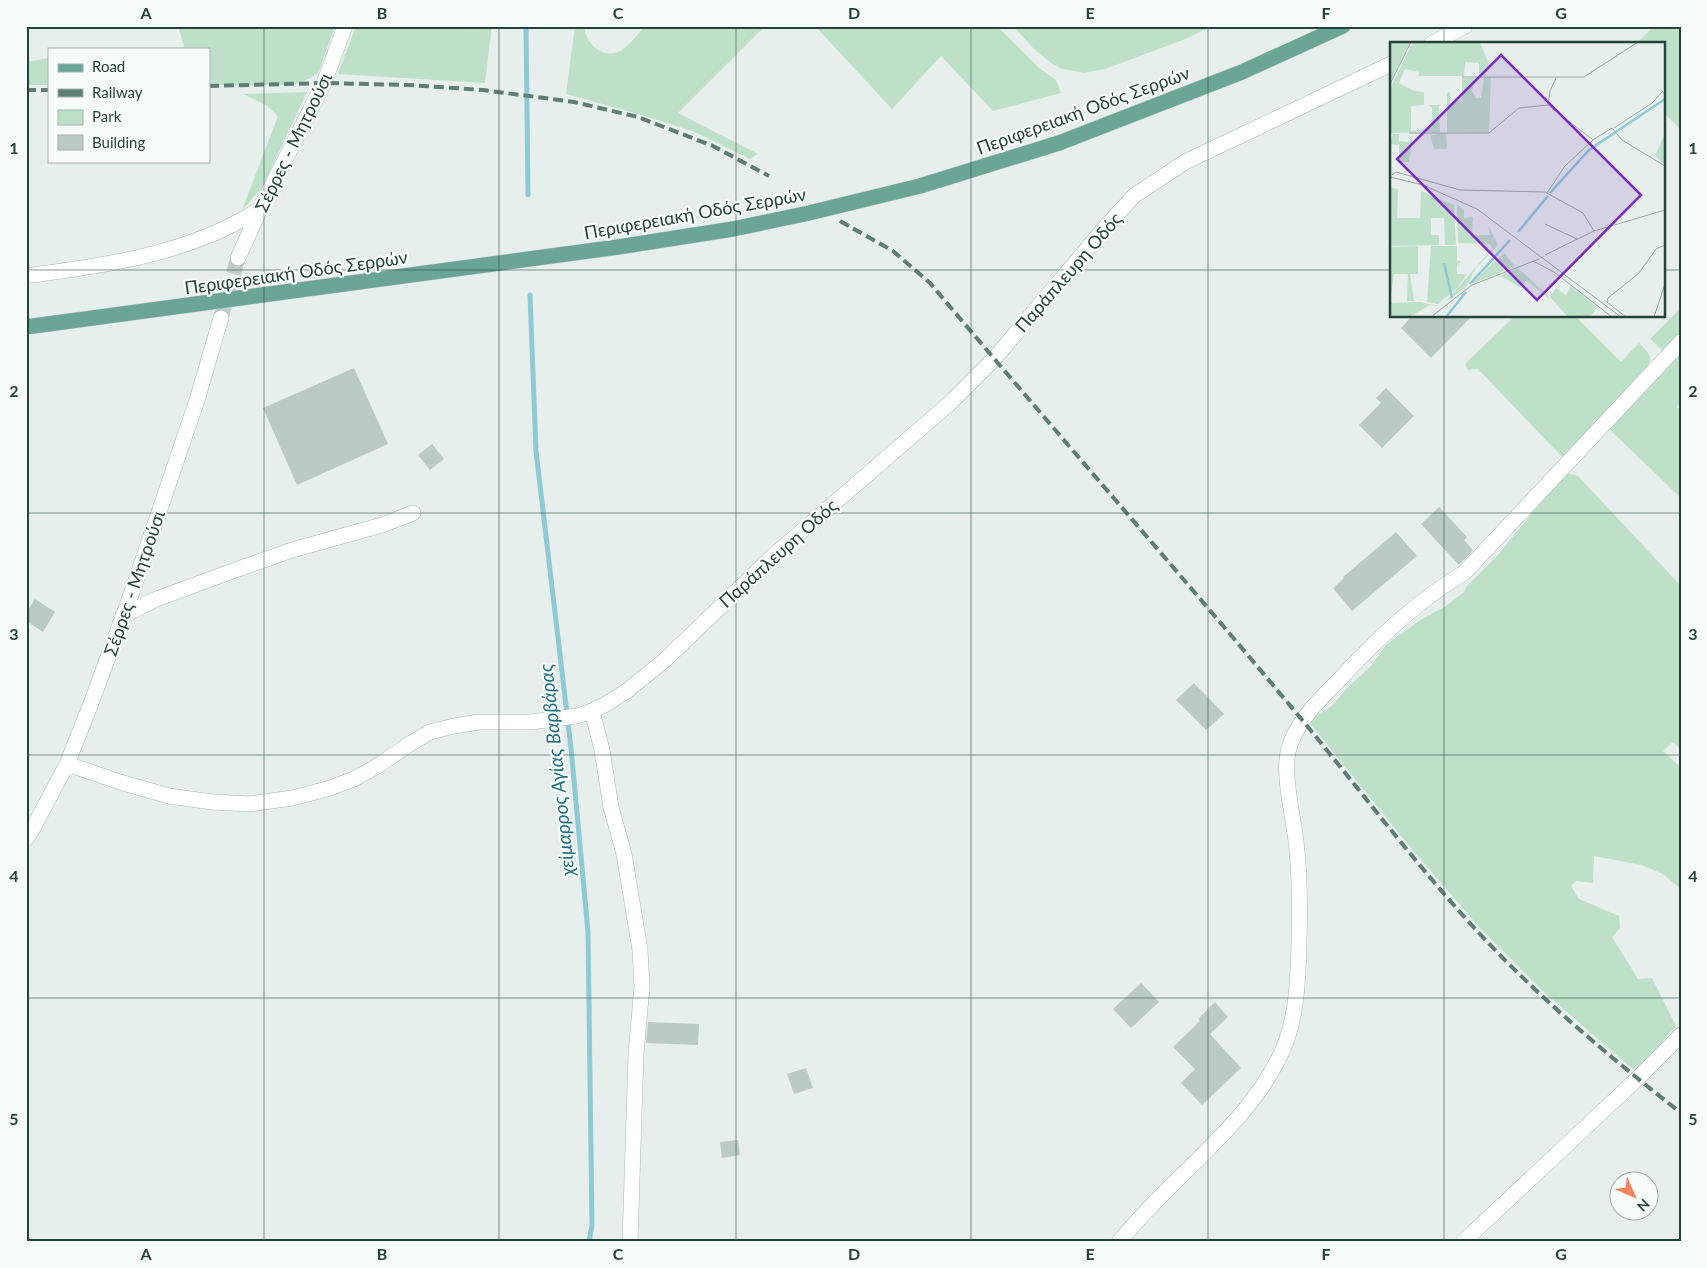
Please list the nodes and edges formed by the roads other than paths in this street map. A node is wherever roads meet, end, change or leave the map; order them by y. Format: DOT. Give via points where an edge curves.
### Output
graph roads {
  1 [pos="345,26"];
  2 [pos="1344,26"];
  3 [pos="1465,26"];
  4 [pos="1435,42"];
  5 [pos="1390,64"];
  6 [pos="260,209"];
  7 [pos="238,258"];
  8 [pos="26,276"];
  9 [pos="221,318"];
  10 [pos="26,327"];
  11 [pos="1681,342"];
  12 [pos="413,513"];
  13 [pos="123,616"];
  14 [pos="584,713"];
  15 [pos="66,764"];
  16 [pos="26,839"];
  17 [pos="1681,1034"];
  18 [pos="630,1242"];
  19 [pos="1119,1242"];
  20 [pos="1463,1242"];
  1 -- 6 [label="street, Σέρρες - Μητρούσι" via="324,83"];
  2 -- 10 [label="main road, Περιφερειακή Οδός Σερρών" via="1242,72 1059,143 920,186 809,213 733,229 520,261"];
  3 -- 4 [label="street"];
  5 -- 14 [label="street, Παράπλευρη Οδός" via="1184,162 1135,195 994,359 950,403 772,557 666,660 628,690"];
  6 -- 7 [label="street, Σέρρες - Μητρούσι"];
  6 -- 8 [label="street" via="242,221 186,245 119,261"];
  9 -- 13 [label="street, Σέρρες - Μητρούσι" via="197,400"];
  11 -- 19 [label="street" via="1466,572 1442,586 1376,640 1303,721 1292,739 1288,754 1300,899 1297,996 1280,1058 1256,1096"];
  12 -- 13 [label="street" via="227,573 154,600"];
  13 -- 15 [label="street, Σέρρες - Μητρούσι"];
  14 -- 15 [label="street, Παράπλευρη Οδός" via="531,722 479,722 430,732 354,779 292,798 250,804 169,796"];
  14 -- 18 [label="street" via="602,750 640,950 642,987 636,1053"];
  15 -- 16 [label="street, Σέρρες - Μητρούσι"];
  17 -- 20 [label="street"];
}
